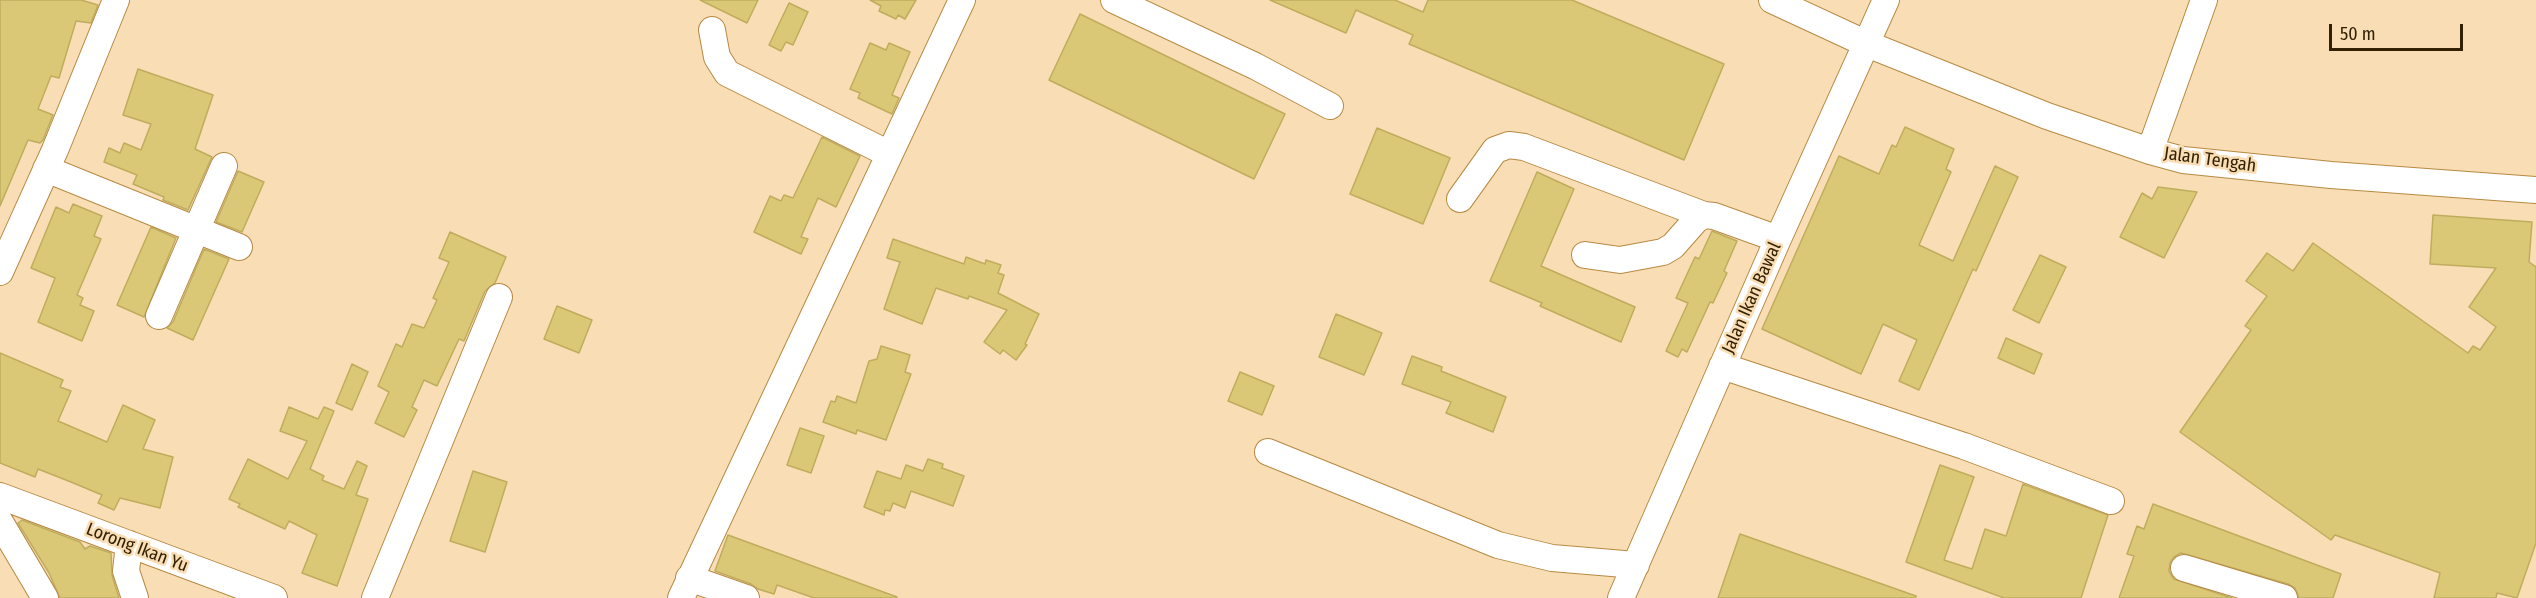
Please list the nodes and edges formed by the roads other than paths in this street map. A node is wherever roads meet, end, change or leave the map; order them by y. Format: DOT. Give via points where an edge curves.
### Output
graph roads {
  1 [pos="116,0"];
  2 [pos="962,0"];
  3 [pos="1114,0"];
  4 [pos="1772,0"];
  5 [pos="1886,0"];
  6 [pos="2204,0"];
  7 [pos="1802,6"];
  8 [pos="712,30"];
  9 [pos="1867,44"];
  10 [pos="1330,106"];
  11 [pos="2150,151"];
  12 [pos="889,153"];
  13 [pos="224,166"];
  14 [pos="46,169"];
  15 [pos="2536,190"];
  16 [pos="1460,199"];
  17 [pos="1704,215"];
  18 [pos="195,229"];
  19 [pos="1778,239"];
  20 [pos="239,247"];
  21 [pos="1585,255"];
  22 [pos="0,271"];
  23 [pos="499,297"];
  24 [pos="159,316"];
  25 [pos="1722,366"];
  26 [pos="1268,452"];
  27 [pos="0,496"];
  28 [pos="2112,501"];
  29 [pos="0,522"];
  30 [pos="129,544"];
  31 [pos="1636,565"];
  32 [pos="2184,568"];
  33 [pos="685,588"];
  34 [pos="45,598"];
  35 [pos="135,598"];
  36 [pos="274,598"];
  37 [pos="375,598"];
  38 [pos="746,598"];
  39 [pos="1621,598"];
  40 [pos="2284,598"];
  1 -- 14 [label="street"];
  2 -- 12 [label="street"];
  3 -- 10 [label="street"];
  4 -- 7 [label="street, Jalan Tengah"];
  5 -- 9 [label="street, Jalan Ikan Bawal"];
  6 -- 11 [label="street"];
  7 -- 9 [label="street, Jalan Tengah"];
  8 -- 12 [label="street" via="717,57 727,73"];
  9 -- 11 [label="street, Jalan Tengah" via="2048,116"];
  9 -- 19 [label="street, Jalan Ikan Bawal"];
  11 -- 15 [label="street, Jalan Tengah" via="2183,160 2331,175"];
  12 -- 33 [label="street"];
  13 -- 18 [label="street"];
  14 -- 18 [label="street"];
  14 -- 22 [label="street"];
  16 -- 17 [label="street" via="1495,150 1509,145 1524,147"];
  17 -- 19 [label="street"];
  17 -- 21 [label="street" via="1663,252 1620,260"];
  18 -- 20 [label="street"];
  18 -- 24 [label="street"];
  19 -- 25 [label="street, Jalan Ikan Bawal"];
  23 -- 37 [label="street"];
  25 -- 28 [label="street" via="1964,446"];
  25 -- 31 [label="street, Jalan Ikan Bawal"];
  26 -- 31 [label="street" via="1498,545 1552,558"];
  27 -- 30 [label="street, Lorong Ikan Yu"];
  29 -- 34 [label="street"];
  30 -- 35 [label="street" via="126,571"];
  30 -- 36 [label="street, Lorong Ikan Yu"];
  31 -- 39 [label="street, Jalan Ikan Bawal"];
  32 -- 40 [label="street"];
  33 -- 38 [label="street"];
}
